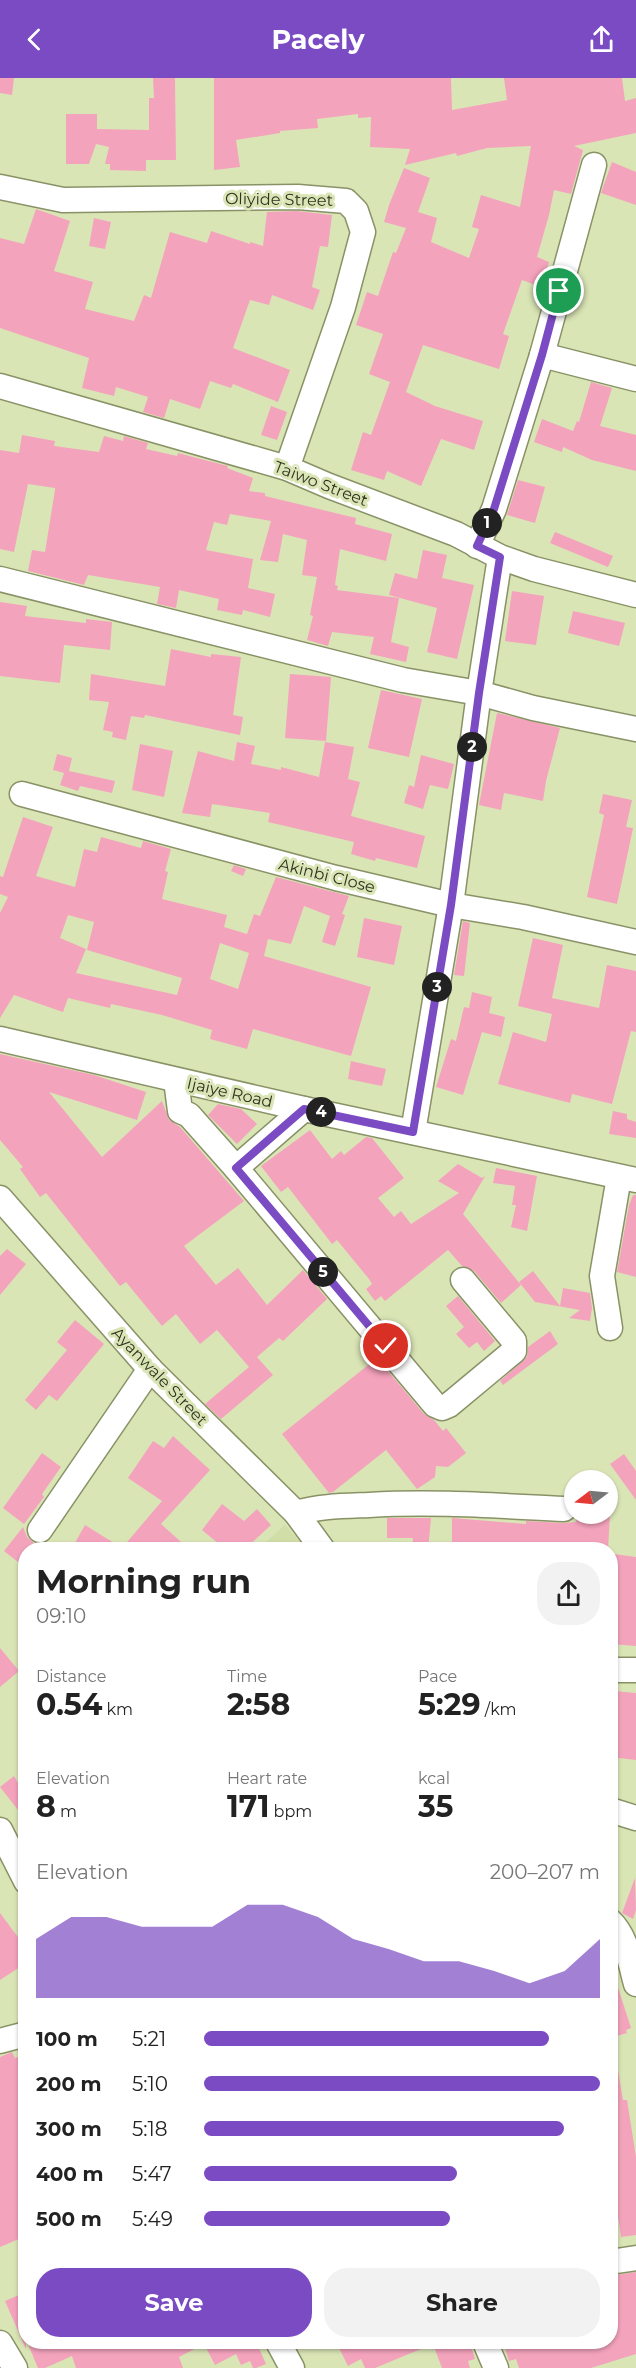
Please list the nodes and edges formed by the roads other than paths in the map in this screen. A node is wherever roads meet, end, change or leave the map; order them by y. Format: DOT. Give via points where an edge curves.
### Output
graph roads {
  1 [pos="594,165"];
  2 [pos="0,187"];
  3 [pos="542,355"];
  4 [pos="636,379"];
  5 [pos="0,386"];
  6 [pos="287,468"];
  7 [pos="477,546"];
  8 [pos="500,557"];
  9 [pos="0,579"];
  10 [pos="636,595"];
  11 [pos="479,693"];
  12 [pos="636,729"];
  13 [pos="22,794"];
  14 [pos="451,905"];
  15 [pos="636,942"];
  16 [pos="0,1039"];
  17 [pos="176,1080"];
  18 [pos="304,1109"];
  19 [pos="413,1132"];
  20 [pos="236,1168"];
  21 [pos="628,1178"];
  22 [pos="3,1207"];
  23 [pos="463,1280"];
  24 [pos="610,1328"];
  25 [pos="150,1369"];
  26 [pos="564,1509"];
  27 [pos="296,1513"];
  28 [pos="40,1530"];
  29 [pos="317,1542"];
  30 [pos="618,1670"];
  31 [pos="636,1670"];
  32 [pos="618,1812"];
  33 [pos="636,1818"];
  34 [pos="0,1830"];
  35 [pos="18,1865"];
  36 [pos="621,1928"];
  37 [pos="636,1984"];
  38 [pos="18,2036"];
  39 [pos="0,2041"];
  40 [pos="636,2259"];
  41 [pos="618,2261"];
  42 [pos="0,2343"];
  43 [pos="282,2349"];
  44 [pos="488,2349"];
  45 [pos="15,2368"];
  46 [pos="292,2368"];
  47 [pos="496,2368"];
  1 -- 3 [label="street"];
  2 -- 6 [label="street, Oliyide Street" via="63,200 298,197 346,201 356,211 363,232 343,307"];
  3 -- 4 [label="street"];
  3 -- 7 [label="street" via="494,509"];
  5 -- 6 [label="street, Taiwo Street"];
  6 -- 7 [label="street, Taiwo Street" via="456,534"];
  7 -- 8 [label="street, Taiwo Street"];
  8 -- 10 [label="street, Taiwo Street"];
  8 -- 11 [label="street"];
  9 -- 11 [label="street" via="403,680"];
  11 -- 12 [label="street"];
  11 -- 14 [label="street"];
  13 -- 14 [label="street, Akinbi Close"];
  14 -- 15 [label="street, Akinbi Close"];
  14 -- 19 [label="street"];
  16 -- 17 [label="street, Ijaiye Road"];
  17 -- 18 [label="street, Ijaiye Road"];
  17 -- 20 [label="street" via="180,1111 189,1115"];
  18 -- 19 [label="street, Ijaiye Road"];
  18 -- 20 [label="street"];
  19 -- 21 [label="street, Ijaiye Road"];
  20 -- 23 [label="street" via="435,1405 442,1408 514,1352 514,1341"];
  21 -- 24 [label="street" via="603,1276"];
  22 -- 25 [label="street, Ayanwale Street"];
  25 -- 27 [label="street, Ayanwale Street"];
  25 -- 28 [label="street"];
  26 -- 27 [label="street" via="382,1504 314,1508"];
  27 -- 29 [label="street, Ayanwale Street"];
  30 -- 31 [label="street"];
  32 -- 33 [label="street"];
  34 -- 35 [label="street"];
  36 -- 37 [label="street"];
  38 -- 39 [label="street"];
  40 -- 41 [label="street"];
  42 -- 45 [label="street"];
  43 -- 46 [label="street"];
  44 -- 47 [label="street"];
}
